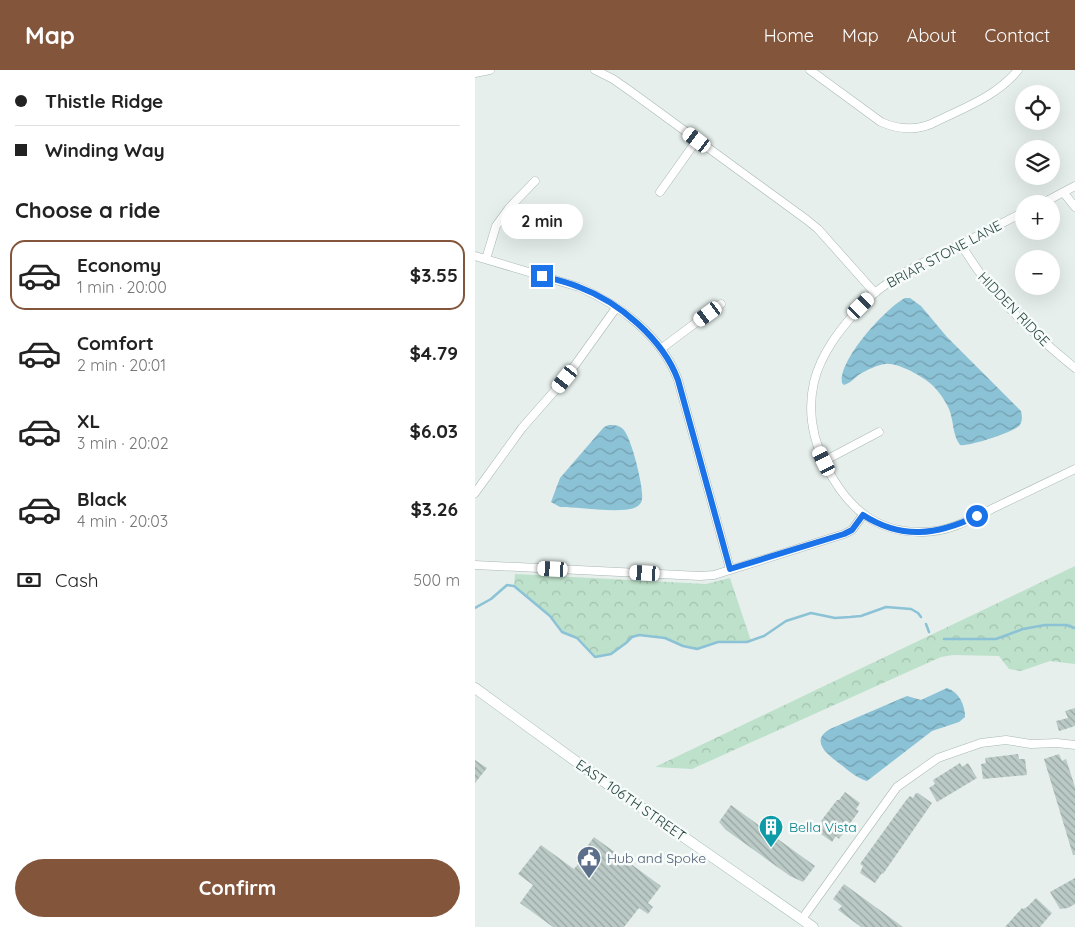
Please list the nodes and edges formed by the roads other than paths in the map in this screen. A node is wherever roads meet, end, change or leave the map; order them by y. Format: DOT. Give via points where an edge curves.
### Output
graph roads {
  1 [pos="490,70"];
  2 [pos="595,70"];
  3 [pos="810,70"];
  4 [pos="1018,70"];
  5 [pos="475,73"];
  6 [pos="697,140"];
  7 [pos="535,181"];
  8 [pos="1075,186"];
  9 [pos="660,192"];
  10 [pos="1064,193"];
  11 [pos="1060,195"];
  12 [pos="1075,208"];
  13 [pos="1015,217"];
  14 [pos="961,244"];
  15 [pos="475,256"];
  16 [pos="486,259"];
  17 [pos="875,293"];
  18 [pos="721,304"];
  19 [pos="617,308"];
  20 [pos="661,348"];
  21 [pos="1075,368"];
  22 [pos="879,432"];
  23 [pos="824,461"];
  24 [pos="1075,469"];
  25 [pos="475,493"];
  26 [pos="863,515"];
  27 [pos="475,565"];
  28 [pos="730,569"];
  29 [pos="475,688"];
  30 [pos="1075,745"];
  31 [pos="802,919"];
  32 [pos="813,927"];
  1 -- 5 [label="street"];
  2 -- 6 [label="street" via="613,79"];
  3 -- 4 [label="street" via="886,124 907,128 931,124 995,92"];
  6 -- 9 [label="street"];
  6 -- 17 [label="street" via="818,229"];
  7 -- 16 [label="street" via="496,226"];
  8 -- 10 [label="street"];
  10 -- 11 [label="street"];
  10 -- 12 [label="street"];
  13 -- 14 [label="street, BRIAR STONE LANE"];
  14 -- 17 [label="street, BRIAR STONE LANE" via="901,275"];
  14 -- 21 [label="street, HIDDEN RIDGE" via="991,288 1043,341"];
  15 -- 16 [label="street"];
  16 -- 19 [label="street" via="579,287"];
  17 -- 23 [label="street, BRIAR STONE LANE" via="836,336 816,375 811,413 816,443"];
  18 -- 20 [label="street"];
  19 -- 20 [label="street" via="643,328"];
  19 -- 25 [label="street"];
  20 -- 28 [label="street" via="678,380"];
  22 -- 23 [label="street"];
  23 -- 26 [label="street, BRIAR STONE LANE" via="834,482"];
  24 -- 26 [label="street, BRIAR STONE LANE" via="969,520 932,532 907,532 878,524"];
  26 -- 28 [label="street" via="852,530 844,534"];
  27 -- 28 [label="street" via="700,576"];
  29 -- 31 [label="main road, EAST 106TH STREET"];
  30 -- 31 [label="street" via="1005,740 981,743 937,758 897,787"];
  31 -- 32 [label="main road, EAST 106TH STREET"];
}
